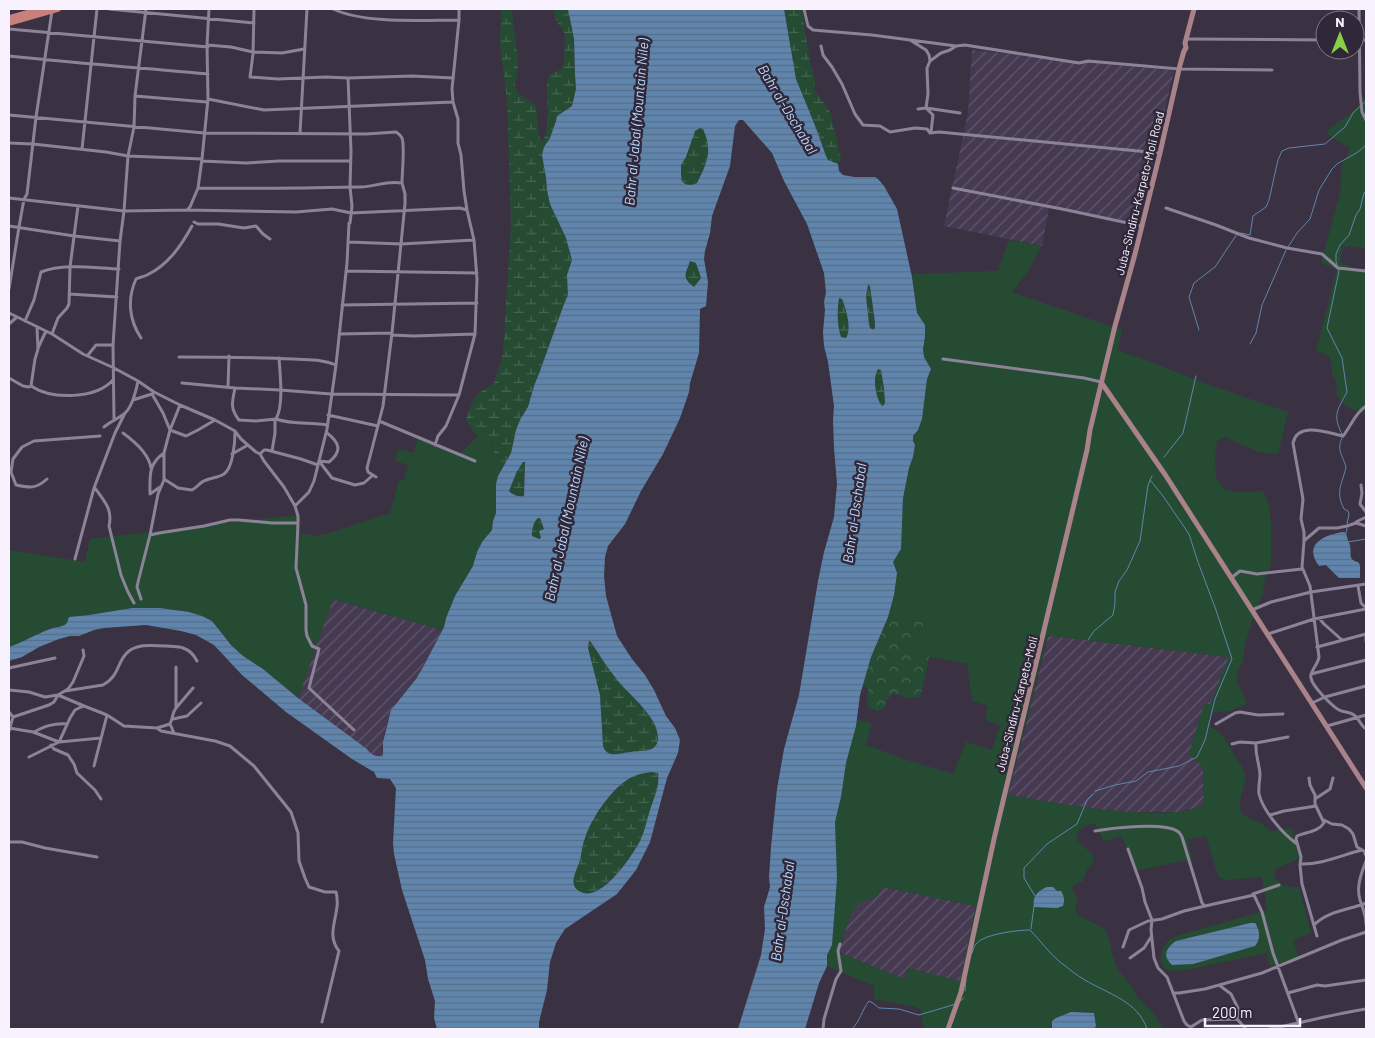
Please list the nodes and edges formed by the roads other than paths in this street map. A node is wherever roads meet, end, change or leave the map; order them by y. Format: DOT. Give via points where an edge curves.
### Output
graph roads {
  1 [pos="41,9"];
  2 [pos="54,9"];
  3 [pos="97,9"];
  4 [pos="109,9"];
  5 [pos="209,9"];
  6 [pos="254,9"];
  7 [pos="307,9"];
  8 [pos="333,9"];
  9 [pos="458,9"];
  10 [pos="804,9"];
  11 [pos="1194,9"];
  12 [pos="145,10"];
  13 [pos="9,18"];
  14 [pos="208,18"];
  15 [pos="459,20"];
  16 [pos="9,23"];
  17 [pos="254,23"];
  18 [pos="9,28"];
  19 [pos="48,33"];
  20 [pos="94,36"];
  21 [pos="1186,38"];
  22 [pos="910,39"];
  23 [pos="1315,40"];
  24 [pos="142,42"];
  25 [pos="207,46"];
  26 [pos="822,46"];
  27 [pos="956,46"];
  28 [pos="304,50"];
  29 [pos="253,52"];
  30 [pos="9,56"];
  31 [pos="44,60"];
  32 [pos="1358,60"];
  33 [pos="930,61"];
  34 [pos="91,65"];
  35 [pos="139,67"];
  36 [pos="1179,69"];
  37 [pos="1272,70"];
  38 [pos="208,74"];
  39 [pos="303,78"];
  40 [pos="348,78"];
  41 [pos="453,78"];
  42 [pos="135,96"];
  43 [pos="208,100"];
  44 [pos="453,102"];
  45 [pos="350,107"];
  46 [pos="926,108"];
  47 [pos="301,109"];
  48 [pos="918,109"];
  49 [pos="960,113"];
  50 [pos="9,115"];
  51 [pos="36,117"];
  52 [pos="1366,120"];
  53 [pos="85,122"];
  54 [pos="134,127"];
  55 [pos="204,133"];
  56 [pos="300,133"];
  57 [pos="930,133"];
  58 [pos="350,134"];
  59 [pos="9,143"];
  60 [pos="33,144"];
  61 [pos="82,149"];
  62 [pos="1160,153"];
  63 [pos="128,156"];
  64 [pos="202,160"];
  65 [pos="350,161"];
  66 [pos="402,183"];
  67 [pos="350,187"];
  68 [pos="198,188"];
  69 [pos="953,188"];
  70 [pos="9,198"];
  71 [pos="24,199"];
  72 [pos="78,205"];
  73 [pos="1166,208"];
  74 [pos="124,210"];
  75 [pos="187,210"];
  76 [pos="467,210"];
  77 [pos="404,211"];
  78 [pos="351,212"];
  79 [pos="194,222"];
  80 [pos="9,226"];
  81 [pos="192,226"];
  82 [pos="1142,226"];
  83 [pos="19,227"];
  84 [pos="74,236"];
  85 [pos="270,240"];
  86 [pos="474,240"];
  87 [pos="120,241"];
  88 [pos="349,242"];
  89 [pos="401,244"];
  90 [pos="70,267"];
  91 [pos="119,269"];
  92 [pos="346,271"];
  93 [pos="1366,271"];
  94 [pos="398,272"];
  95 [pos="477,273"];
  96 [pos="9,290"];
  97 [pos="70,294"];
  98 [pos="117,297"];
  99 [pos="477,303"];
  100 [pos="394,304"];
  101 [pos="342,305"];
  102 [pos="9,313"];
  103 [pos="17,317"];
  104 [pos="25,321"];
  105 [pos="9,324"];
  106 [pos="37,328"];
  107 [pos="46,331"];
  108 [pos="52,334"];
  109 [pos="339,334"];
  110 [pos="392,334"];
  111 [pos="475,334"];
  112 [pos="142,338"];
  113 [pos="113,344"];
  114 [pos="38,349"];
  115 [pos="88,355"];
  116 [pos="228,356"];
  117 [pos="180,357"];
  118 [pos="279,358"];
  119 [pos="943,359"];
  120 [pos="336,365"];
  121 [pos="114,368"];
  122 [pos="9,378"];
  123 [pos="114,380"];
  124 [pos="138,381"];
  125 [pos="1101,382"];
  126 [pos="182,383"];
  127 [pos="31,386"];
  128 [pos="228,387"];
  129 [pos="235,388"];
  130 [pos="280,390"];
  131 [pos="153,393"];
  132 [pos="331,394"];
  133 [pos="384,394"];
  134 [pos="459,395"];
  135 [pos="133,400"];
  136 [pos="180,405"];
  137 [pos="1366,406"];
  138 [pos="125,413"];
  139 [pos="328,415"];
  140 [pos="114,419"];
  141 [pos="276,419"];
  142 [pos="215,420"];
  143 [pos="379,420"];
  144 [pos="327,425"];
  145 [pos="378,426"];
  146 [pos="104,427"];
  147 [pos="170,430"];
  148 [pos="234,431"];
  149 [pos="123,433"];
  150 [pos="326,433"];
  151 [pos="100,436"];
  152 [pos="248,445"];
  153 [pos="436,445"];
  154 [pos="272,451"];
  155 [pos="164,453"];
  156 [pos="232,454"];
  157 [pos="260,454"];
  158 [pos="475,461"];
  159 [pos="318,463"];
  160 [pos="151,468"];
  161 [pos="47,479"];
  162 [pos="164,479"];
  163 [pos="1361,485"];
  164 [pos="160,487"];
  165 [pos="94,488"];
  166 [pos="295,506"];
  167 [pos="1366,512"];
  168 [pos="1366,517"];
  169 [pos="298,523"];
  170 [pos="1356,523"];
  171 [pos="1366,526"];
  172 [pos="150,536"];
  173 [pos="1304,540"];
  174 [pos="74,559"];
  175 [pos="1302,569"];
  176 [pos="1231,578"];
  177 [pos="1366,584"];
  178 [pos="1358,586"];
  179 [pos="1311,592"];
  180 [pos="141,599"];
  181 [pos="134,603"];
  182 [pos="1366,608"];
  183 [pos="1252,610"];
  184 [pos="1319,618"];
  185 [pos="1314,619"];
  186 [pos="1268,634"];
  187 [pos="1366,635"];
  188 [pos="1343,640"];
  189 [pos="1366,641"];
  190 [pos="1318,647"];
  191 [pos="83,650"];
  192 [pos="55,658"];
  193 [pos="1366,660"];
  194 [pos="197,661"];
  195 [pos="176,667"];
  196 [pos="9,668"];
  197 [pos="1311,674"];
  198 [pos="1366,686"];
  199 [pos="192,688"];
  200 [pos="9,690"];
  201 [pos="65,691"];
  202 [pos="58,695"];
  203 [pos="1325,697"];
  204 [pos="201,703"];
  205 [pos="1311,703"];
  206 [pos="84,706"];
  207 [pos="176,708"];
  208 [pos="9,712"];
  209 [pos="1283,714"];
  210 [pos="107,715"];
  211 [pos="1366,715"];
  212 [pos="13,717"];
  213 [pos="1357,718"];
  214 [pos="173,719"];
  215 [pos="67,724"];
  216 [pos="170,724"];
  217 [pos="1216,724"];
  218 [pos="1327,726"];
  219 [pos="158,728"];
  220 [pos="9,729"];
  221 [pos="1366,729"];
  222 [pos="354,730"];
  223 [pos="33,732"];
  224 [pos="174,733"];
  225 [pos="101,738"];
  226 [pos="1288,738"];
  227 [pos="59,742"];
  228 [pos="1256,742"];
  229 [pos="1232,744"];
  230 [pos="51,745"];
  231 [pos="29,757"];
  232 [pos="94,766"];
  233 [pos="1309,778"];
  234 [pos="1333,778"];
  235 [pos="1366,788"];
  236 [pos="101,799"];
  237 [pos="1314,799"];
  238 [pos="1316,806"];
  239 [pos="1270,815"];
  240 [pos="1322,819"];
  241 [pos="1332,824"];
  242 [pos="1322,826"];
  243 [pos="1095,831"];
  244 [pos="9,842"];
  245 [pos="1297,844"];
  246 [pos="1128,849"];
  247 [pos="1362,850"];
  248 [pos="1366,856"];
  249 [pos="96,857"];
  250 [pos="1300,864"];
  251 [pos="1366,864"];
  252 [pos="1279,885"];
  253 [pos="1253,894"];
  254 [pos="1364,904"];
  255 [pos="1205,906"];
  256 [pos="1152,920"];
  257 [pos="1366,924"];
  258 [pos="1314,926"];
  259 [pos="1366,933"];
  260 [pos="1317,936"];
  261 [pos="1152,937"];
  262 [pos="840,944"];
  263 [pos="1123,947"];
  264 [pos="1130,958"];
  265 [pos="1279,966"];
  266 [pos="1366,980"];
  267 [pos="1219,985"];
  268 [pos="1173,993"];
  269 [pos="1288,993"];
  270 [pos="1366,1009"];
  271 [pos="1237,1019"];
  272 [pos="322,1022"];
  273 [pos="1299,1024"];
  274 [pos="823,1029"];
  275 [pos="948,1029"];
  276 [pos="1246,1029"];
  277 [pos="1272,1029"];
  1 -- 13 [label="main road"];
  2 -- 16 [label="main road"];
  2 -- 19 [label="street"];
  3 -- 20 [label="street"];
  4 -- 12 [label="street"];
  5 -- 14 [label="street"];
  6 -- 17 [label="street"];
  7 -- 28 [label="street"];
  8 -- 15 [label="street" via="373,18"];
  9 -- 15 [label="street"];
  10 -- 22 [label="street" via="808,26 813,30"];
  11 -- 21 [label="main road, Juba-Sindiru-Karpeto-Moli Road"];
  12 -- 14 [label="street"];
  12 -- 24 [label="street"];
  14 -- 17 [label="street"];
  14 -- 25 [label="street"];
  15 -- 41 [label="street"];
  17 -- 29 [label="street"];
  18 -- 19 [label="street"];
  19 -- 20 [label="street"];
  19 -- 31 [label="street"];
  20 -- 24 [label="street"];
  20 -- 34 [label="street"];
  21 -- 23 [label="street"];
  21 -- 36 [label="main road, Juba-Sindiru-Karpeto-Moli Road"];
  22 -- 27 [label="street"];
  22 -- 33 [label="street" via="926,50"];
  24 -- 25 [label="street"];
  24 -- 35 [label="street"];
  25 -- 29 [label="street"];
  25 -- 38 [label="street"];
  26 -- 57 [label="street" via="823,55 863,125 880,126 889,132 919,128"];
  27 -- 33 [label="street"];
  27 -- 36 [label="street" via="1079,63 1088,61"];
  28 -- 29 [label="street"];
  28 -- 39 [label="street"];
  29 -- 39 [label="street" via="250,77"];
  30 -- 31 [label="street"];
  31 -- 34 [label="street"];
  31 -- 51 [label="street"];
  32 -- 52 [label="street" via="1360,102"];
  33 -- 46 [label="street"];
  34 -- 35 [label="street"];
  34 -- 53 [label="street"];
  35 -- 38 [label="street"];
  35 -- 42 [label="street"];
  36 -- 37 [label="street"];
  36 -- 62 [label="main road, Juba-Sindiru-Karpeto-Moli Road"];
  38 -- 43 [label="street"];
  39 -- 40 [label="street"];
  39 -- 47 [label="street"];
  40 -- 41 [label="street"];
  40 -- 45 [label="street"];
  41 -- 44 [label="street"];
  42 -- 43 [label="street"];
  42 -- 54 [label="street"];
  43 -- 47 [label="street" via="264,110"];
  43 -- 55 [label="street"];
  44 -- 45 [label="street"];
  44 -- 76 [label="street" via="458,119"];
  45 -- 47 [label="street"];
  45 -- 58 [label="street"];
  46 -- 48 [label="street"];
  46 -- 49 [label="street"];
  46 -- 57 [label="street" via="933,115"];
  47 -- 56 [label="street"];
  50 -- 51 [label="street"];
  51 -- 53 [label="street"];
  51 -- 60 [label="street"];
  53 -- 54 [label="street"];
  53 -- 61 [label="street"];
  54 -- 55 [label="street"];
  54 -- 63 [label="street"];
  55 -- 56 [label="street"];
  55 -- 64 [label="street"];
  56 -- 58 [label="street"];
  57 -- 62 [label="street"];
  58 -- 65 [label="street"];
  58 -- 66 [label="street" via="399,133 403,145"];
  59 -- 60 [label="street"];
  60 -- 61 [label="street"];
  60 -- 71 [label="street"];
  61 -- 63 [label="street"];
  62 -- 82 [label="main road, Juba-Sindiru-Karpeto-Moli Road"];
  63 -- 64 [label="street"];
  63 -- 74 [label="street"];
  64 -- 65 [label="street" via="246,163"];
  64 -- 68 [label="street"];
  65 -- 67 [label="street"];
  66 -- 67 [label="street" via="382,182"];
  66 -- 77 [label="street"];
  67 -- 68 [label="street"];
  67 -- 78 [label="street"];
  68 -- 75 [label="street"];
  69 -- 82 [label="street"];
  70 -- 71 [label="street"];
  71 -- 72 [label="street"];
  71 -- 83 [label="street"];
  72 -- 74 [label="street"];
  72 -- 84 [label="street"];
  73 -- 93 [label="street" via="1249,238 1322,254 1338,268"];
  74 -- 75 [label="street"];
  74 -- 87 [label="street"];
  75 -- 78 [label="street" via="296,212 332,209"];
  76 -- 77 [label="street"];
  76 -- 86 [label="street"];
  77 -- 78 [label="street"];
  77 -- 89 [label="street"];
  78 -- 88 [label="street"];
  79 -- 85 [label="street" via="244,228 255,226"];
  80 -- 83 [label="street"];
  81 -- 112 [label="street" via="174,255 136,279 130,312"];
  82 -- 125 [label="main road, Juba-Sindiru-Karpeto-Moli Road"];
  83 -- 84 [label="street"];
  83 -- 96 [label="street"];
  84 -- 87 [label="street"];
  84 -- 90 [label="street"];
  86 -- 89 [label="street"];
  86 -- 95 [label="street"];
  87 -- 91 [label="street"];
  88 -- 89 [label="street"];
  88 -- 92 [label="street"];
  89 -- 94 [label="street"];
  90 -- 91 [label="street"];
  90 -- 97 [label="street"];
  90 -- 104 [label="street" via="41,272"];
  91 -- 98 [label="street"];
  92 -- 94 [label="street"];
  92 -- 101 [label="street"];
  94 -- 95 [label="street"];
  94 -- 100 [label="street"];
  95 -- 99 [label="street"];
  97 -- 98 [label="street"];
  97 -- 108 [label="street" via="67,308 58,318"];
  98 -- 113 [label="street"];
  99 -- 100 [label="street"];
  99 -- 111 [label="street"];
  100 -- 101 [label="street"];
  100 -- 110 [label="street"];
  101 -- 109 [label="street"];
  102 -- 103 [label="street"];
  103 -- 104 [label="street"];
  103 -- 105 [label="street"];
  104 -- 106 [label="street"];
  106 -- 107 [label="street"];
  106 -- 114 [label="street"];
  107 -- 108 [label="street"];
  107 -- 114 [label="street"];
  108 -- 115 [label="street"];
  109 -- 110 [label="street"];
  109 -- 120 [label="street"];
  110 -- 111 [label="street"];
  110 -- 133 [label="street"];
  111 -- 134 [label="street"];
  113 -- 115 [label="street" via="96,345"];
  113 -- 121 [label="street"];
  114 -- 127 [label="street"];
  115 -- 121 [label="street"];
  116 -- 117 [label="street"];
  116 -- 118 [label="street"];
  116 -- 128 [label="street"];
  118 -- 120 [label="street"];
  118 -- 130 [label="street"];
  119 -- 125 [label="street"];
  120 -- 132 [label="street"];
  121 -- 123 [label="street"];
  121 -- 124 [label="street"];
  122 -- 127 [label="street"];
  123 -- 127 [label="street" via="97,391 74,395 50,395"];
  123 -- 140 [label="street"];
  124 -- 131 [label="street"];
  124 -- 135 [label="street"];
  125 -- 176 [label="main road" via="1162,469"];
  125 -- 275 [label="main road, Juba-Sindiru-Karpeto-Moli" via="961,992"];
  126 -- 128 [label="street"];
  128 -- 129 [label="street"];
  129 -- 130 [label="street"];
  129 -- 141 [label="street" via="232,402 239,420"];
  130 -- 132 [label="street"];
  130 -- 141 [label="street"];
  131 -- 135 [label="street"];
  131 -- 136 [label="street"];
  131 -- 147 [label="street"];
  132 -- 133 [label="street"];
  132 -- 139 [label="street"];
  133 -- 134 [label="street"];
  133 -- 143 [label="street"];
  134 -- 153 [label="street"];
  135 -- 138 [label="street"];
  136 -- 142 [label="street"];
  136 -- 147 [label="street"];
  137 -- 173 [label="street" via="1343,436 1309,430 1294,437 1292,443 1303,499 1301,520"];
  138 -- 140 [label="street"];
  138 -- 165 [label="street"];
  139 -- 144 [label="street"];
  139 -- 145 [label="street"];
  140 -- 146 [label="street"];
  141 -- 144 [label="street"];
  141 -- 154 [label="street"];
  142 -- 147 [label="street" via="186,436"];
  142 -- 148 [label="street"];
  143 -- 145 [label="street"];
  143 -- 153 [label="street"];
  144 -- 150 [label="street"];
  145 -- 159 [label="street" via="367,468 375,476 364,483 355,485 332,478"];
  147 -- 155 [label="street"];
  148 -- 152 [label="street"];
  148 -- 156 [label="street"];
  149 -- 160 [label="street" via="150,461"];
  150 -- 159 [label="street"];
  150 -- 159 [label="street" via="336,442 337,452 329,462"];
  151 -- 161 [label="street" via="34,442 22,447 13,459 11,472 16,485 40,486"];
  152 -- 156 [label="street"];
  152 -- 157 [label="street"];
  153 -- 158 [label="street"];
  154 -- 157 [label="street" via="264,450"];
  154 -- 159 [label="street"];
  155 -- 160 [label="street"];
  155 -- 162 [label="street"];
  156 -- 162 [label="street" via="226,473 192,490 180,489"];
  157 -- 166 [label="street"];
  159 -- 166 [label="street" via="309,492"];
  160 -- 164 [label="street" via="150,494"];
  162 -- 164 [label="street"];
  163 -- 167 [label="street" via="1360,504"];
  164 -- 172 [label="street"];
  165 -- 174 [label="street"];
  165 -- 181 [label="street" via="109,507 109,526 121,575"];
  166 -- 169 [label="street"];
  168 -- 170 [label="street"];
  169 -- 172 [label="street" via="230,520"];
  169 -- 222 [label="street" via="296,568 306,606 306,630 312,646 319,650 309,688"];
  170 -- 171 [label="street"];
  170 -- 173 [label="street" via="1319,528"];
  172 -- 180 [label="street" via="137,587"];
  173 -- 175 [label="street"];
  175 -- 176 [label="street" via="1257,574 1240,571"];
  175 -- 179 [label="street"];
  176 -- 183 [label="main road"];
  177 -- 178 [label="street"];
  178 -- 179 [label="street"];
  178 -- 182 [label="street" via="1361,603"];
  179 -- 183 [label="street"];
  179 -- 185 [label="street"];
  182 -- 184 [label="street"];
  183 -- 186 [label="main road"];
  184 -- 185 [label="street"];
  184 -- 188 [label="street"];
  185 -- 186 [label="street"];
  185 -- 190 [label="street"];
  186 -- 205 [label="main road"];
  187 -- 188 [label="street"];
  187 -- 189 [label="street"];
  188 -- 190 [label="street"];
  190 -- 197 [label="street" via="1318,664"];
  191 -- 201 [label="street" via="84,656 73,682"];
  192 -- 196 [label="street"];
  193 -- 197 [label="street"];
  194 -- 201 [label="street" via="182,647 138,647 123,657 116,674 108,682"];
  195 -- 207 [label="street"];
  197 -- 203 [label="street" via="1312,682"];
  198 -- 203 [label="street"];
  199 -- 207 [label="street"];
  200 -- 202 [label="street"];
  201 -- 202 [label="street"];
  202 -- 206 [label="street"];
  202 -- 212 [label="street" via="49,705"];
  203 -- 205 [label="street"];
  203 -- 213 [label="street" via="1341,711 1352,713"];
  204 -- 214 [label="street" via="187,716"];
  205 -- 218 [label="main road"];
  206 -- 210 [label="street"];
  206 -- 215 [label="street" via="75,710"];
  207 -- 214 [label="street" via="172,713"];
  208 -- 212 [label="street"];
  209 -- 217 [label="street" via="1240,712"];
  210 -- 219 [label="street" via="124,726"];
  210 -- 225 [label="street"];
  211 -- 213 [label="street"];
  212 -- 220 [label="street"];
  213 -- 218 [label="street"];
  213 -- 221 [label="street"];
  214 -- 216 [label="street"];
  215 -- 223 [label="street" via="51,724"];
  215 -- 227 [label="street"];
  216 -- 219 [label="street"];
  216 -- 224 [label="street"];
  218 -- 235 [label="main road"];
  219 -- 224 [label="street"];
  220 -- 223 [label="street"];
  223 -- 227 [label="street"];
  224 -- 272 [label="street" via="230,746 254,766 291,812 298,833 299,861 309,887 336,892 332,933 339,951"];
  225 -- 227 [label="street"];
  225 -- 232 [label="street"];
  226 -- 228 [label="street"];
  227 -- 230 [label="street"];
  228 -- 229 [label="street"];
  228 -- 239 [label="street" via="1260,796"];
  230 -- 231 [label="street"];
  230 -- 236 [label="street" via="68,755 77,773"];
  233 -- 237 [label="street"];
  234 -- 237 [label="street" via="1330,789"];
  237 -- 238 [label="street"];
  238 -- 239 [label="street"];
  238 -- 240 [label="street"];
  239 -- 245 [label="street" via="1285,835"];
  240 -- 241 [label="street"];
  240 -- 242 [label="street"];
  241 -- 242 [label="street"];
  241 -- 247 [label="street" via="1349,829"];
  242 -- 245 [label="street" via="1297,836"];
  243 -- 255 [label="street" via="1147,826 1177,831 1182,836"];
  244 -- 249 [label="street"];
  245 -- 250 [label="street"];
  246 -- 256 [label="street"];
  247 -- 248 [label="street"];
  247 -- 250 [label="street" via="1331,860"];
  250 -- 258 [label="street"];
  251 -- 254 [label="street" via="1359,885"];
  252 -- 253 [label="street"];
  253 -- 255 [label="street"];
  253 -- 265 [label="street"];
  254 -- 257 [label="street"];
  254 -- 258 [label="street" via="1329,914"];
  255 -- 256 [label="street"];
  256 -- 261 [label="street"];
  256 -- 263 [label="street" via="1130,930"];
  258 -- 260 [label="street"];
  259 -- 265 [label="street"];
  261 -- 264 [label="street"];
  261 -- 268 [label="street" via="1156,963 1167,977"];
  262 -- 274 [label="street" via="840,974"];
  265 -- 267 [label="street"];
  265 -- 269 [label="street"];
  266 -- 269 [label="street" via="1317,985"];
  267 -- 268 [label="street"];
  267 -- 271 [label="street" via="1231,994 1238,1008"];
  268 -- 271 [label="street" via="1184,1022 1189,1026 1202,1020"];
  269 -- 273 [label="street"];
  270 -- 273 [label="street"];
  271 -- 276 [label="street"];
  273 -- 277 [label="street"];
}
